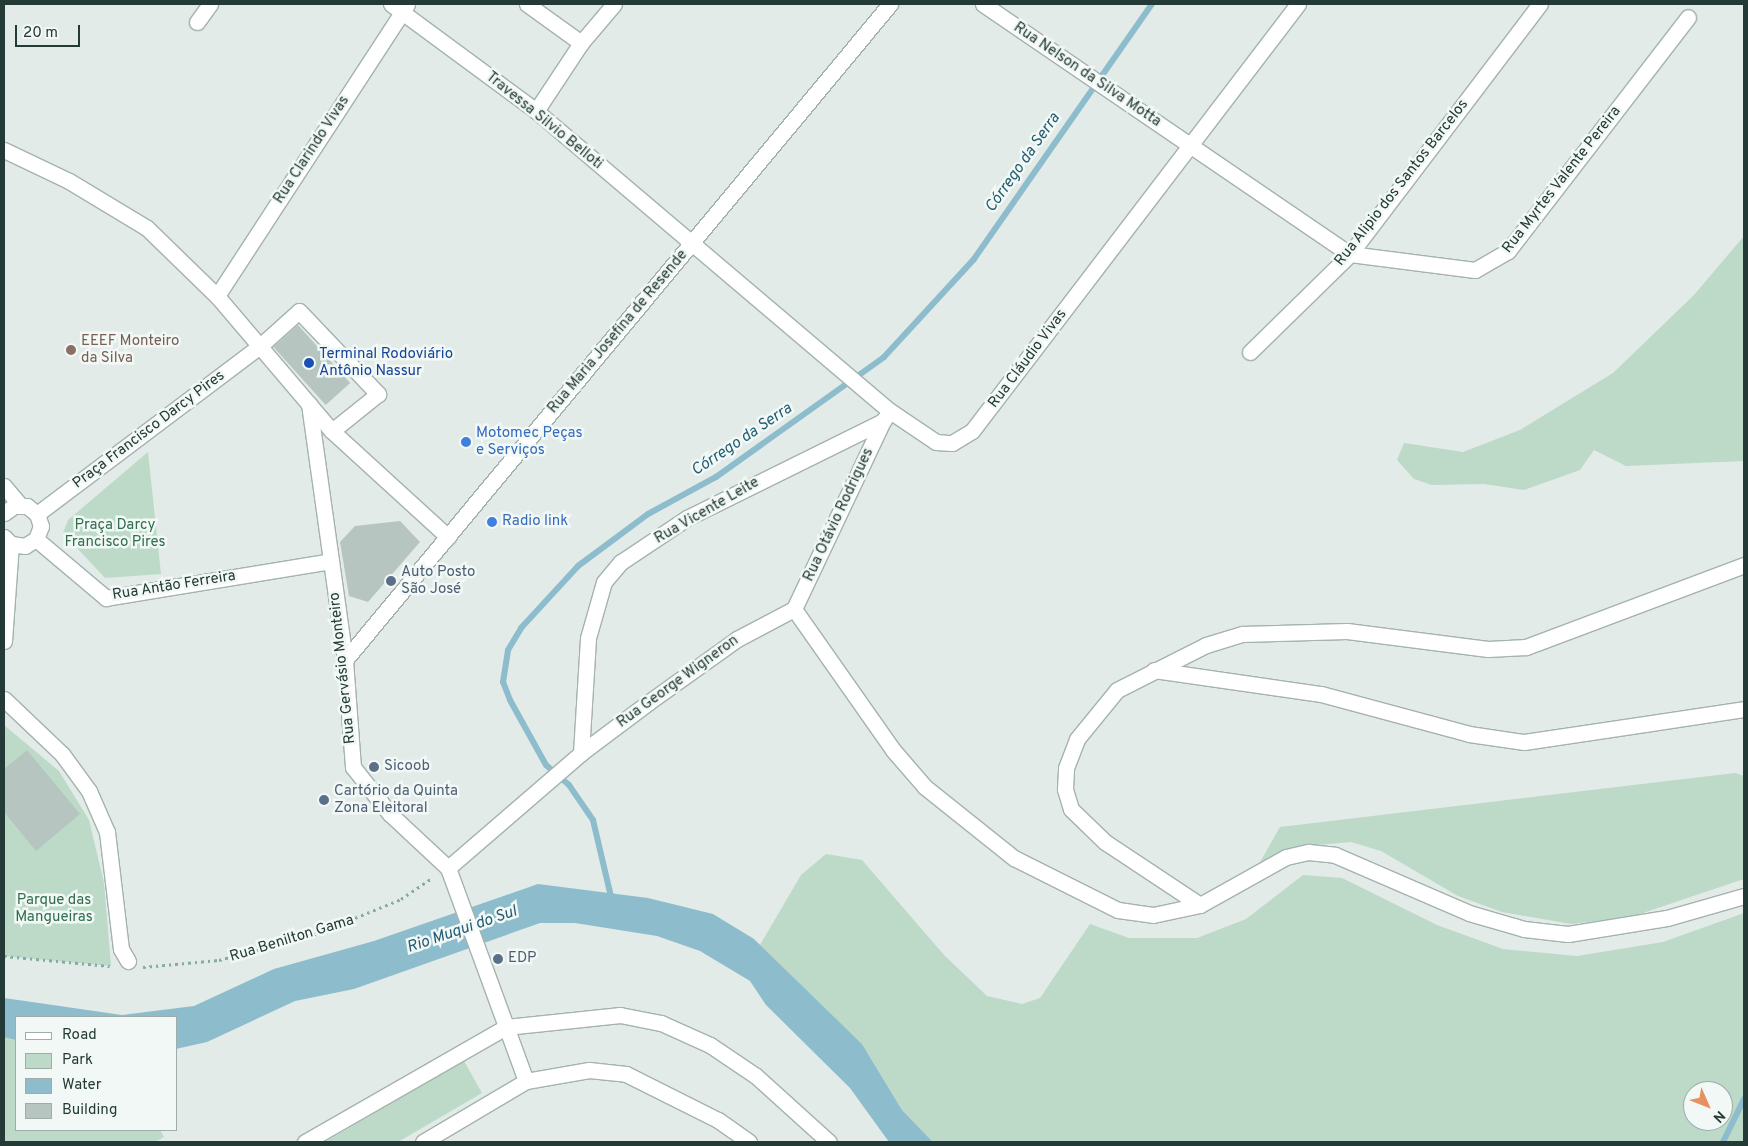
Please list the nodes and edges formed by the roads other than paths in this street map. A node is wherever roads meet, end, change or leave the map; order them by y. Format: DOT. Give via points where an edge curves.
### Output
graph roads {
  1 [pos="210,4"];
  2 [pos="527,4"];
  3 [pos="614,4"];
  4 [pos="890,4"];
  5 [pos="983,4"];
  6 [pos="1298,4"];
  7 [pos="1540,4"];
  8 [pos="401,6"];
  9 [pos="1688,17"];
  10 [pos="197,22"];
  11 [pos="581,43"];
  12 [pos="536,111"];
  13 [pos="1190,146"];
  14 [pos="4,150"];
  15 [pos="693,244"];
  16 [pos="1350,254"];
  17 [pos="217,296"];
  18 [pos="260,346"];
  19 [pos="1250,352"];
  20 [pos="308,403"];
  21 [pos="886,416"];
  22 [pos="332,431"];
  23 [pos="4,486"];
  24 [pos="10,508"];
  25 [pos="38,514"];
  26 [pos="448,537"];
  27 [pos="36,539"];
  28 [pos="6,540"];
  29 [pos="331,561"];
  30 [pos="1744,565"];
  31 [pos="794,609"];
  32 [pos="4,641"];
  33 [pos="345,660"];
  34 [pos="1153,670"];
  35 [pos="4,699"];
  36 [pos="1744,709"];
  37 [pos="581,753"];
  38 [pos="448,868"];
  39 [pos="1744,896"];
  40 [pos="1200,905"];
  41 [pos="128,961"];
  42 [pos="506,1028"];
  43 [pos="526,1082"];
  44 [pos="305,1142"];
  45 [pos="423,1142"];
  46 [pos="749,1142"];
  47 [pos="829,1142"];
  1 -- 10 [label="street"];
  2 -- 11 [label="street"];
  3 -- 11 [label="street"];
  4 -- 15 [label="street, Rua Maria Josefina de Resende"];
  5 -- 13 [label="street, Rua Nelson da Silva Motta"];
  6 -- 13 [label="street, Rua Cláudio Vivas"];
  7 -- 16 [label="street, Rua Alipio dos Santos Barcelos"];
  8 -- 12 [label="street, Travessa Silvio Belloti"];
  8 -- 17 [label="street, Rua Clarindo Vivas"];
  9 -- 16 [label="street, Rua Myrtes Valente Pereira" via="1525,231 1490,265 1475,270 1422,267"];
  11 -- 12 [label="street"];
  12 -- 15 [label="street, Travessa Silvio Belloti"];
  13 -- 16 [label="street, Rua Myrtes Valente Pereira"];
  13 -- 21 [label="street, Rua Cláudio Vivas" via="972,431 952,443 936,442"];
  14 -- 17 [label="street" via="68,181 147,228"];
  15 -- 21 [label="street, Rua Cláudio Vivas" via="870,392"];
  15 -- 26 [label="street, Rua Maria Josefina de Resende"];
  16 -- 19 [label="street, Rua Alipio dos Santos Barcelos"];
  17 -- 18 [label="street"];
  18 -- 20 [label="street"];
  18 -- 22 [label="street, Praça Francisco Darcy Pires" via="299,311 378,394"];
  18 -- 25 [label="street, Praça Francisco Darcy Pires"];
  20 -- 22 [label="street"];
  20 -- 29 [label="street, Rua Gervásio Monteiro"];
  21 -- 31 [label="street, Rua Otávio Rodrigues"];
  21 -- 37 [label="street, Rua Vicente Leite" via="687,518 621,562 604,582 588,638"];
  22 -- 26 [label="street"];
  23 -- 24 [label="street"];
  24 -- 25 [label="street"];
  25 -- 27 [label="street" via="41,526"];
  26 -- 33 [label="street, Rua Maria Josefina de Resende"];
  27 -- 28 [label="street" via="24,546"];
  27 -- 29 [label="street, Rua Antão Ferreira" via="106,598"];
  28 -- 32 [label="street"];
  29 -- 33 [label="street, Rua Gervásio Monteiro"];
  30 -- 34 [label="street" via="1526,647 1488,649 1347,631 1242,634"];
  31 -- 37 [label="street, Rua George Wigneron" via="737,639"];
  31 -- 40 [label="street" via="893,750 925,788 972,829 1014,858 1118,910 1153,914"];
  33 -- 38 [label="street, Rua Gervásio Monteiro" via="353,767 390,814"];
  34 -- 36 [label="street" via="1321,694 1468,734 1524,742"];
  34 -- 40 [label="street" via="1117,690 1092,715 1076,739 1065,789 1071,809 1088,829"];
  35 -- 41 [label="street" via="62,754 89,791 107,832 121,949"];
  37 -- 38 [label="street, Rua George Wigneron"];
  38 -- 42 [label="street"];
  39 -- 40 [label="street" via="1607,931 1568,934 1524,929 1469,913 1335,855 1308,852 1286,857"];
  42 -- 43 [label="street"];
  42 -- 44 [label="street"];
  42 -- 47 [label="street" via="620,1015 661,1023 710,1045 756,1076"];
  43 -- 45 [label="street"];
  43 -- 46 [label="street" via="589,1070 626,1074 695,1107"];
}
